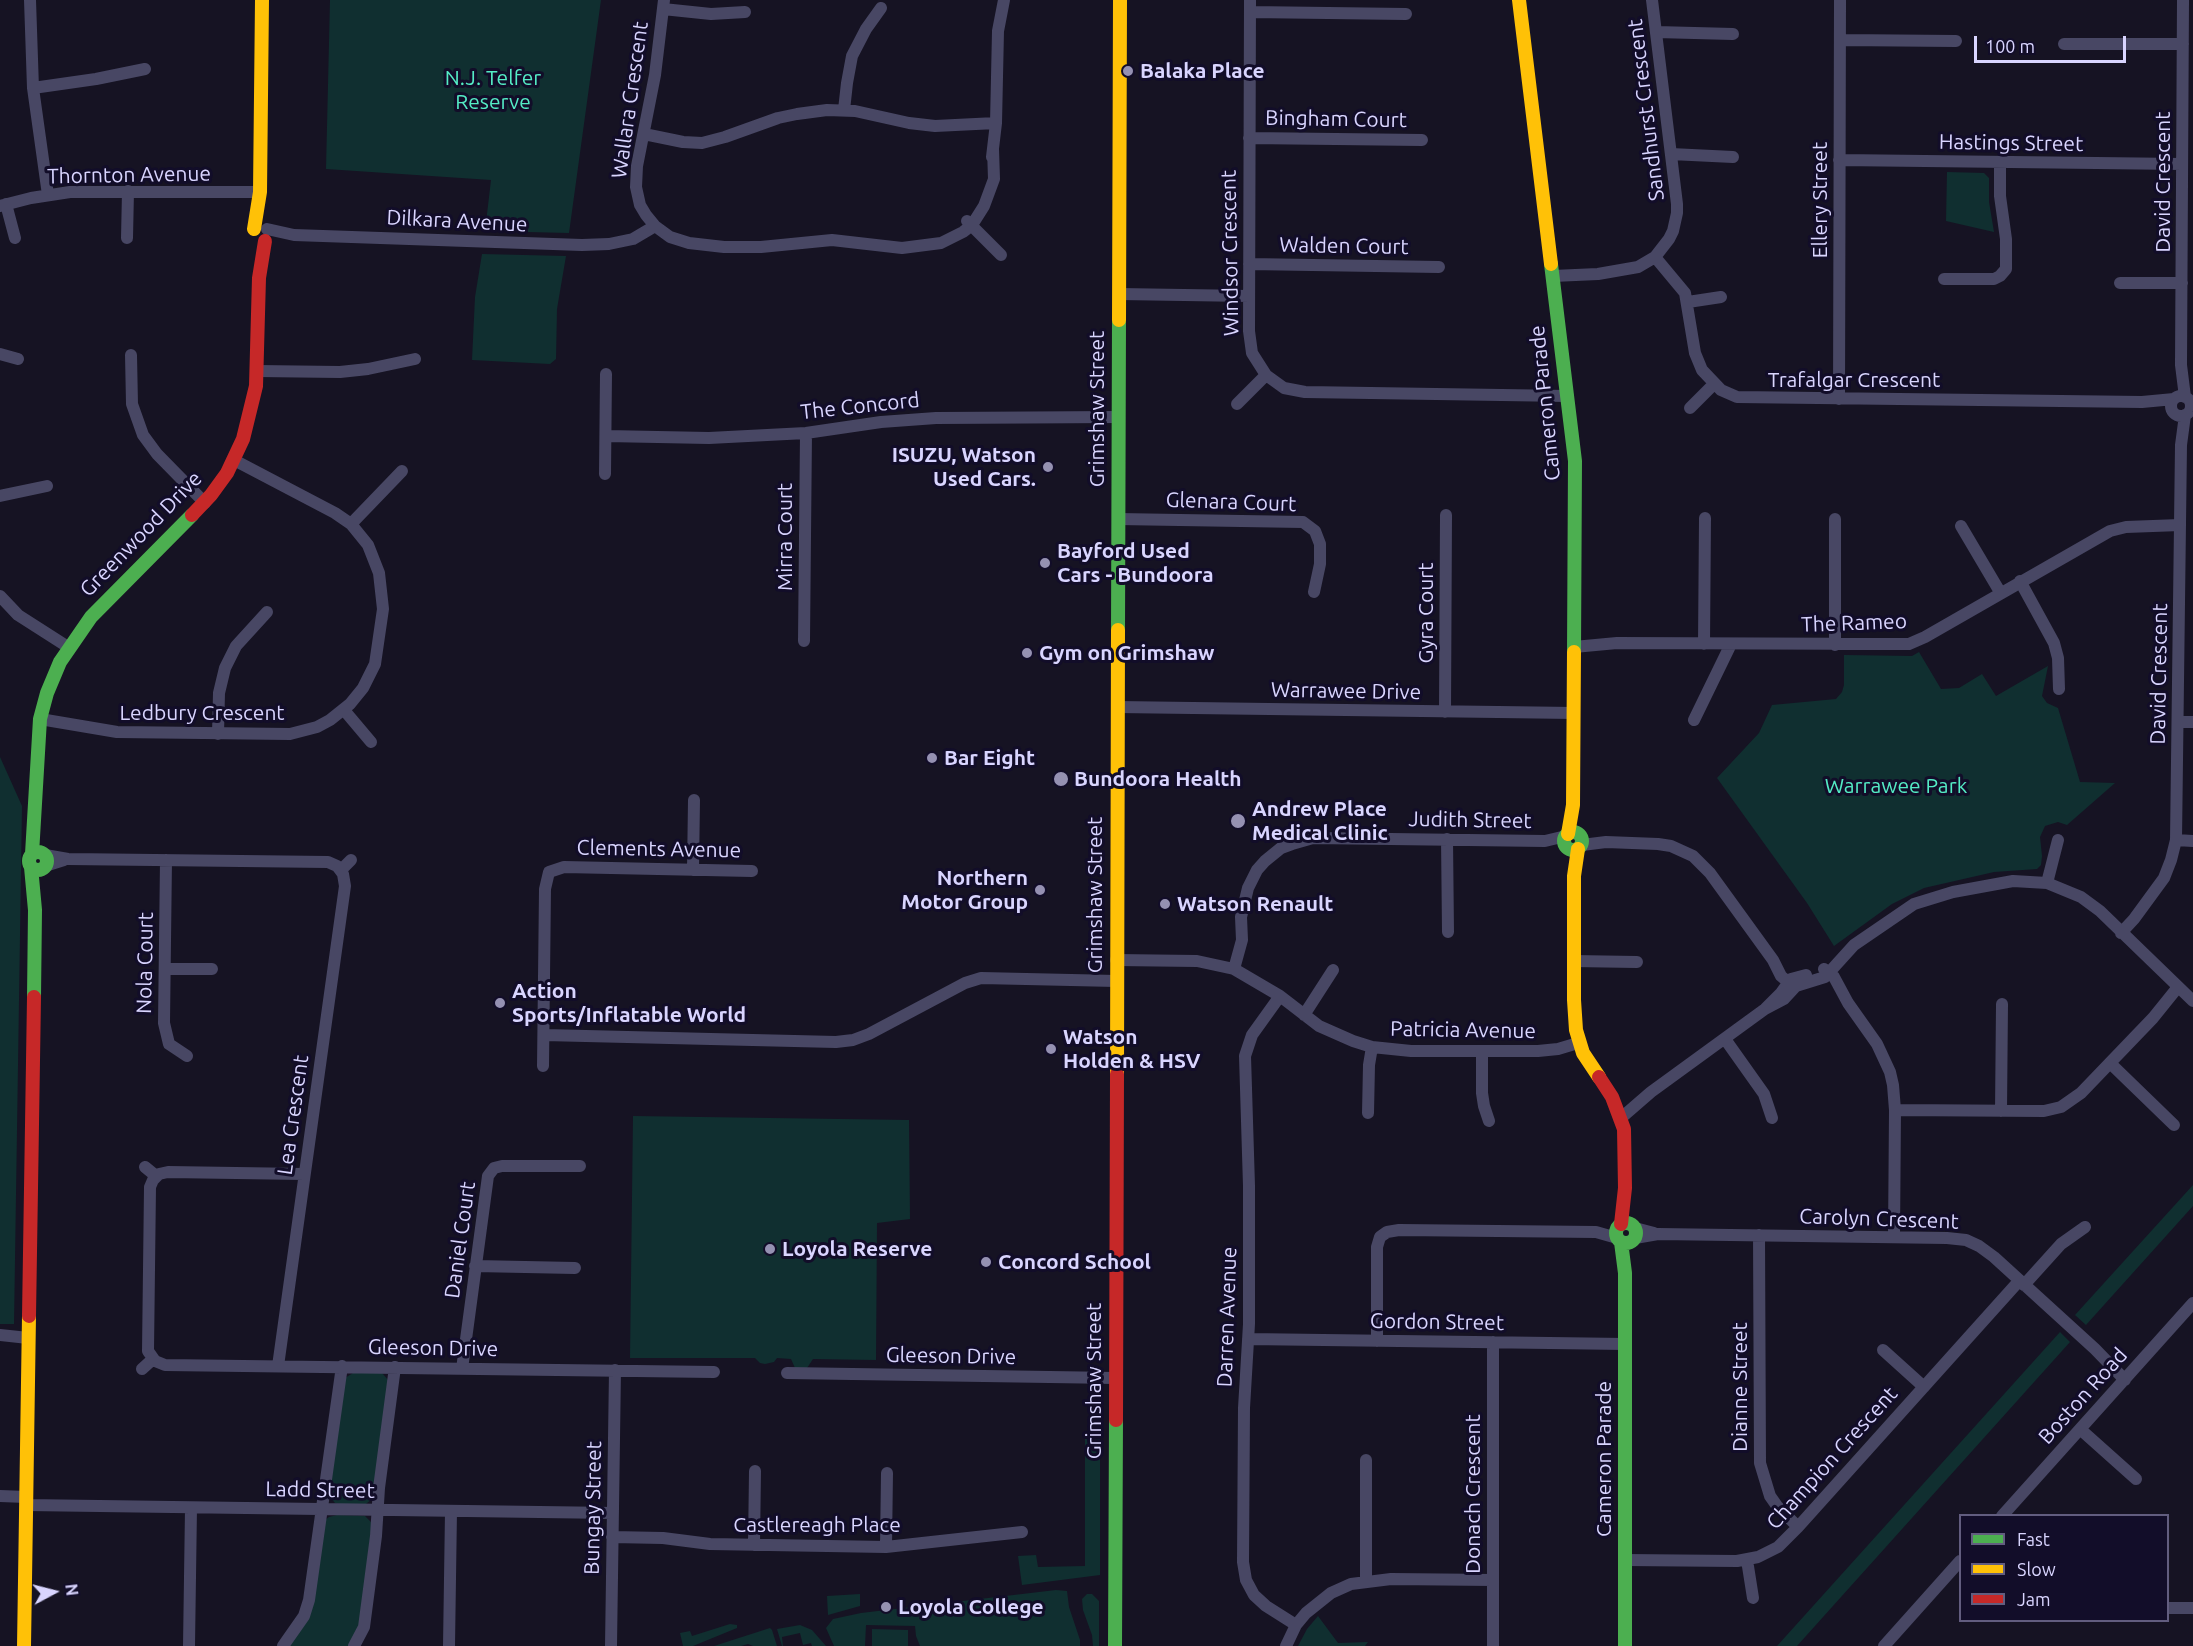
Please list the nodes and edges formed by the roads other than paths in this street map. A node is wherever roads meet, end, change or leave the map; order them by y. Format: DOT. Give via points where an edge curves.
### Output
graph roads {
  1 [pos="30,0"];
  2 [pos="262,0"];
  3 [pos="1004,0"];
  4 [pos="1120,0"];
  5 [pos="1519,0"];
  6 [pos="1652,0"];
  7 [pos="1840,0"];
  8 [pos="2183,0"];
  9 [pos="663,5"];
  10 [pos="1250,6"];
  11 [pos="880,8"];
  12 [pos="745,12"];
  13 [pos="1406,14"];
  14 [pos="1656,32"];
  15 [pos="1733,34"];
  16 [pos="1840,40"];
  17 [pos="1956,40"];
  18 [pos="2064,44"];
  19 [pos="2186,46"];
  20 [pos="145,69"];
  21 [pos="33,88"];
  22 [pos="844,110"];
  23 [pos="996,123"];
  24 [pos="644,134"];
  25 [pos="1249,138"];
  26 [pos="1422,140"];
  27 [pos="1671,154"];
  28 [pos="1733,157"];
  29 [pos="1839,160"];
  30 [pos="2000,162"];
  31 [pos="2186,167"];
  32 [pos="128,191"];
  33 [pos="260,192"];
  34 [pos="48,195"];
  35 [pos="3,205"];
  36 [pos="652,223"];
  37 [pos="969,223"];
  38 [pos="262,235"];
  39 [pos="15,238"];
  40 [pos="127,238"];
  41 [pos="1001,255"];
  42 [pos="1655,257"];
  43 [pos="1249,264"];
  44 [pos="1439,267"];
  45 [pos="1944,279"];
  46 [pos="1554,280"];
  47 [pos="2120,283"];
  48 [pos="2185,287"];
  49 [pos="1119,294"];
  50 [pos="1249,296"];
  51 [pos="1721,297"];
  52 [pos="1688,302"];
  53 [pos="0,354"];
  54 [pos="130,355"];
  55 [pos="18,359"];
  56 [pos="415,359"];
  57 [pos="257,371"];
  58 [pos="606,374"];
  59 [pos="1266,375"];
  60 [pos="1714,384"];
  61 [pos="1567,396"];
  62 [pos="1839,399"];
  63 [pos="1237,404"];
  64 [pos="2183,406"];
  65 [pos="1690,408"];
  66 [pos="1118,417"];
  67 [pos="806,432"];
  68 [pos="606,436"];
  69 [pos="234,460"];
  70 [pos="402,471"];
  71 [pos="605,474"];
  72 [pos="47,486"];
  73 [pos="0,496"];
  74 [pos="205,503"];
  75 [pos="1446,515"];
  76 [pos="1705,518"];
  77 [pos="1118,519"];
  78 [pos="1835,519"];
  79 [pos="351,524"];
  80 [pos="1961,526"];
  81 [pos="2180,528"];
  82 [pos="2179,560"];
  83 [pos="2193,560"];
  84 [pos="2020,581"];
  85 [pos="1314,592"];
  86 [pos="2000,592"];
  87 [pos="0,596"];
  88 [pos="267,612"];
  89 [pos="804,641"];
  90 [pos="1574,643"];
  91 [pos="1704,644"];
  92 [pos="1731,644"];
  93 [pos="1835,645"];
  94 [pos="68,647"];
  95 [pos="2060,689"];
  96 [pos="1117,707"];
  97 [pos="344,710"];
  98 [pos="1445,712"];
  99 [pos="1574,713"];
  100 [pos="40,720"];
  101 [pos="1694,720"];
  102 [pos="2178,722"];
  103 [pos="2193,722"];
  104 [pos="218,734"];
  105 [pos="371,742"];
  106 [pos="694,800"];
  107 [pos="1447,839"];
  108 [pos="2058,840"];
  109 [pos="2176,840"];
  110 [pos="1573,841"];
  111 [pos="2193,841"];
  112 [pos="166,860"];
  113 [pos="351,860"];
  114 [pos="40,861"];
  115 [pos="341,870"];
  116 [pos="693,870"];
  117 [pos="752,871"];
  118 [pos="2047,883"];
  119 [pos="2119,930"];
  120 [pos="1448,932"];
  121 [pos="1116,960"];
  122 [pos="1573,961"];
  123 [pos="1637,962"];
  124 [pos="165,969"];
  125 [pos="212,969"];
  126 [pos="1234,969"];
  127 [pos="1333,970"];
  128 [pos="1827,973"];
  129 [pos="1116,981"];
  130 [pos="1791,983"];
  131 [pos="2185,994"];
  132 [pos="1280,996"];
  133 [pos="2002,1004"];
  134 [pos="1304,1015"];
  135 [pos="544,1035"];
  136 [pos="1725,1039"];
  137 [pos="1578,1043"];
  138 [pos="1372,1047"];
  139 [pos="1482,1052"];
  140 [pos="187,1056"];
  141 [pos="2110,1063"];
  142 [pos="543,1066"];
  143 [pos="1895,1110"];
  144 [pos="1619,1112"];
  145 [pos="2001,1112"];
  146 [pos="1368,1113"];
  147 [pos="1772,1118"];
  148 [pos="1489,1121"];
  149 [pos="2174,1125"];
  150 [pos="580,1166"];
  151 [pos="144,1167"];
  152 [pos="304,1174"];
  153 [pos="156,1176"];
  154 [pos="2085,1227"];
  155 [pos="1626,1233"];
  156 [pos="1759,1235"];
  157 [pos="1894,1237"];
  158 [pos="475,1266"];
  159 [pos="575,1268"];
  160 [pos="2022,1283"];
  161 [pos="2193,1303"];
  162 [pos="0,1330"];
  163 [pos="28,1333"];
  164 [pos="0,1335"];
  165 [pos="1248,1339"];
  166 [pos="1377,1341"];
  167 [pos="1493,1342"];
  168 [pos="1625,1344"];
  169 [pos="1883,1350"];
  170 [pos="153,1359"];
  171 [pos="278,1366"];
  172 [pos="342,1366"];
  173 [pos="395,1367"];
  174 [pos="142,1369"];
  175 [pos="462,1369"];
  176 [pos="615,1370"];
  177 [pos="714,1372"];
  178 [pos="787,1373"];
  179 [pos="2127,1377"];
  180 [pos="1115,1378"];
  181 [pos="1923,1387"];
  182 [pos="2080,1429"];
  183 [pos="1366,1460"];
  184 [pos="755,1471"];
  185 [pos="887,1473"];
  186 [pos="2136,1479"];
  187 [pos="0,1496"];
  188 [pos="26,1501"];
  189 [pos="191,1508"];
  190 [pos="322,1509"];
  191 [pos="378,1510"];
  192 [pos="451,1511"];
  193 [pos="613,1513"];
  194 [pos="2003,1514"];
  195 [pos="1798,1527"];
  196 [pos="1022,1532"];
  197 [pos="612,1537"];
  198 [pos="754,1545"];
  199 [pos="886,1546"];
  200 [pos="1625,1560"];
  201 [pos="1747,1560"];
  202 [pos="1959,1566"];
  203 [pos="1493,1580"];
  204 [pos="1366,1581"];
  205 [pos="1753,1598"];
  206 [pos="2169,1608"];
  207 [pos="2193,1608"];
  208 [pos="1296,1625"];
  209 [pos="24,1646"];
  210 [pos="189,1646"];
  211 [pos="283,1646"];
  212 [pos="354,1646"];
  213 [pos="449,1646"];
  214 [pos="610,1646"];
  215 [pos="1115,1646"];
  216 [pos="1286,1646"];
  217 [pos="1492,1646"];
  218 [pos="1625,1646"];
  219 [pos="1884,1646"];
  1 -- 21 [label="street"];
  2 -- 33 [label="street, Greenwood Drive"];
  3 -- 23 [label="street" via="998,40"];
  4 -- 49 [label="street, Grimshaw Street"];
  5 -- 46 [label="street, Cameron Parade"];
  6 -- 14 [label="street, Sandhurst Crescent"];
  7 -- 16 [label="street, Ellery Street"];
  8 -- 19 [label="street, David Crescent"];
  9 -- 12 [label="street" via="711,14"];
  9 -- 24 [label="street, Wallara Crescent"];
  10 -- 13 [label="street"];
  10 -- 25 [label="street, Windsor Crescent"];
  11 -- 22 [label="street" via="852,56"];
  14 -- 15 [label="street"];
  14 -- 27 [label="street, Sandhurst Crescent"];
  16 -- 17 [label="street"];
  16 -- 29 [label="street, Ellery Street"];
  18 -- 19 [label="street"];
  19 -- 31 [label="street, David Crescent"];
  20 -- 21 [label="street"];
  21 -- 34 [label="street"];
  22 -- 23 [label="street" via="924,125"];
  22 -- 24 [label="street" via="797,114 702,143"];
  23 -- 37 [label="street" via="985,193"];
  24 -- 36 [label="street, Wallara Crescent" via="636,187 640,205"];
  25 -- 26 [label="street, Bingham Court"];
  25 -- 43 [label="street, Windsor Crescent"];
  27 -- 28 [label="street"];
  27 -- 42 [label="street, Sandhurst Crescent" via="1677,213 1669,239"];
  29 -- 30 [label="street, Hastings Street"];
  29 -- 62 [label="street, Ellery Street"];
  30 -- 31 [label="street, Hastings Street"];
  30 -- 45 [label="street" via="2006,268 1994,279"];
  31 -- 48 [label="street, David Crescent"];
  32 -- 33 [label="street, Thornton Avenue"];
  32 -- 34 [label="street, Thornton Avenue"];
  32 -- 40 [label="street"];
  33 -- 38 [label="street, Greenwood Drive"];
  34 -- 35 [label="street, Thornton Avenue"];
  35 -- 39 [label="street"];
  36 -- 37 [label="street" via="679,241 724,247 817,240 927,242"];
  36 -- 38 [label="street, Dilkara Avenue" via="618,242 582,245"];
  37 -- 41 [label="street"];
  38 -- 57 [label="street, Greenwood Drive"];
  42 -- 46 [label="street" via="1630,270"];
  42 -- 52 [label="street, Trafalgar Crescent" via="1681,286"];
  43 -- 44 [label="street, Walden Court"];
  43 -- 50 [label="street, Windsor Crescent"];
  46 -- 61 [label="street, Cameron Parade"];
  47 -- 48 [label="street"];
  48 -- 64 [label="street, David Crescent"];
  49 -- 50 [label="street"];
  49 -- 66 [label="street, Grimshaw Street"];
  50 -- 59 [label="street, Windsor Crescent" via="1250,342 1257,364"];
  51 -- 52 [label="street"];
  52 -- 60 [label="street, Trafalgar Crescent" via="1698,362"];
  53 -- 55 [label="street"];
  54 -- 74 [label="street" via="132,404 143,435"];
  56 -- 57 [label="street" via="340,372"];
  57 -- 69 [label="street, Greenwood Drive" via="251,413"];
  58 -- 68 [label="street"];
  59 -- 61 [label="street" via="1284,388 1305,393"];
  59 -- 63 [label="street"];
  60 -- 62 [label="street, Trafalgar Crescent" via="1728,395 1746,399"];
  60 -- 65 [label="street"];
  61 -- 90 [label="street, Cameron Parade" via="1575,461"];
  62 -- 64 [label="street, Trafalgar Crescent" via="2142,402"];
  64 -- 81 [label="street, David Crescent"];
  66 -- 67 [label="street, The Concord" via="936,418"];
  66 -- 77 [label="street, Grimshaw Street"];
  67 -- 68 [label="street, The Concord" via="709,438"];
  67 -- 89 [label="street, Mirra Court"];
  68 -- 71 [label="street"];
  69 -- 74 [label="street, Greenwood Drive"];
  69 -- 79 [label="street, Ledbury Crescent"];
  70 -- 79 [label="street"];
  72 -- 73 [label="street"];
  74 -- 94 [label="street, Greenwood Drive" via="91,617"];
  75 -- 98 [label="street, Gyra Court"];
  76 -- 91 [label="street"];
  77 -- 85 [label="street, Glenara Court" via="1303,522 1315,531 1320,544"];
  77 -- 96 [label="street, Grimshaw Street"];
  78 -- 93 [label="street"];
  79 -- 97 [label="street, Ledbury Crescent" via="375,559 383,609 375,664 363,688"];
  80 -- 86 [label="street"];
  81 -- 82 [label="street, David Crescent"];
  81 -- 84 [label="street, The Rameo" via="2116,529"];
  82 -- 83 [label="street"];
  82 -- 102 [label="street, David Crescent"];
  84 -- 86 [label="street, The Rameo"];
  84 -- 95 [label="street" via="2054,643"];
  86 -- 93 [label="street, The Rameo" via="1914,642"];
  87 -- 94 [label="street" via="23,619"];
  88 -- 104 [label="street" via="237,646 225,668 219,693"];
  90 -- 91 [label="street, The Rameo"];
  90 -- 99 [label="street, Cameron Parade"];
  91 -- 92 [label="street, The Rameo"];
  92 -- 93 [label="street, The Rameo"];
  92 -- 101 [label="street"];
  94 -- 100 [label="street, Greenwood Drive" via="52,679"];
  96 -- 98 [label="street, Warrawee Drive"];
  96 -- 121 [label="street, Grimshaw Street"];
  97 -- 104 [label="street, Ledbury Crescent" via="303,732"];
  97 -- 105 [label="street"];
  98 -- 99 [label="street, Warrawee Drive"];
  99 -- 110 [label="street, Cameron Parade"];
  100 -- 104 [label="street, Ledbury Crescent" via="117,732"];
  100 -- 114 [label="street, Greenwood Drive" via="36,812"];
  102 -- 103 [label="street"];
  102 -- 109 [label="street, David Crescent"];
  106 -- 116 [label="street"];
  107 -- 110 [label="street, Judith Street"];
  107 -- 120 [label="street"];
  107 -- 126 [label="street, Judith Street" via="1314,838 1281,849 1257,870 1248,888"];
  108 -- 118 [label="street"];
  109 -- 111 [label="street"];
  109 -- 119 [label="street, David Crescent" via="2168,869 2151,897"];
  110 -- 122 [label="street, Cameron Parade"];
  110 -- 130 [label="street, Judith Street" via="1658,844 1693,856 1710,873 1781,976"];
  112 -- 114 [label="street"];
  112 -- 115 [label="street" via="328,862"];
  112 -- 124 [label="street, Nola Court"];
  113 -- 115 [label="street"];
  114 -- 163 [label="street, Greenwood Drive" via="35,910"];
  115 -- 152 [label="street, Lea Crescent" via="345,886"];
  116 -- 117 [label="street, Clements Avenue"];
  116 -- 135 [label="street, Clements Avenue" via="564,867 549,872 544,889"];
  118 -- 119 [label="street" via="2081,897"];
  118 -- 128 [label="street" via="2000,882 1927,899 1903,910 1835,955"];
  119 -- 131 [label="street"];
  121 -- 126 [label="street, Patricia Avenue" via="1197,961"];
  121 -- 129 [label="street, Grimshaw Street"];
  122 -- 123 [label="street"];
  122 -- 137 [label="street, Cameron Parade"];
  124 -- 125 [label="street"];
  124 -- 140 [label="street, Nola Court" via="167,1038 173,1048"];
  126 -- 132 [label="street, Patricia Avenue"];
  127 -- 134 [label="street"];
  128 -- 130 [label="street"];
  128 -- 143 [label="street" via="1884,1057 1893,1085"];
  129 -- 135 [label="street" via="981,978 869,1034 836,1042"];
  129 -- 180 [label="street, Grimshaw Street"];
  130 -- 136 [label="street" via="1765,1010"];
  131 -- 141 [label="street" via="2153,1018"];
  132 -- 134 [label="street, Patricia Avenue"];
  132 -- 165 [label="street, Darren Avenue" via="1252,1035 1245,1056"];
  133 -- 145 [label="street"];
  134 -- 138 [label="street, Patricia Avenue" via="1337,1035"];
  135 -- 142 [label="street, Clements Avenue"];
  136 -- 144 [label="street"];
  136 -- 147 [label="street" via="1764,1094"];
  137 -- 139 [label="street, Patricia Avenue" via="1548,1051"];
  137 -- 144 [label="street, Cameron Parade"];
  138 -- 139 [label="street, Patricia Avenue"];
  138 -- 146 [label="street"];
  139 -- 148 [label="street" via="1482,1093"];
  141 -- 145 [label="street" via="2061,1107"];
  141 -- 149 [label="street"];
  143 -- 145 [label="street"];
  143 -- 157 [label="street"];
  144 -- 155 [label="street, Cameron Parade" via="1625,1140"];
  150 -- 158 [label="street, Daniel Court" via="502,1166 492,1170 486,1182"];
  151 -- 153 [label="street"];
  152 -- 153 [label="street" via="168,1172"];
  152 -- 171 [label="street, Lea Crescent"];
  153 -- 170 [label="street" via="150,1187 148,1351"];
  154 -- 160 [label="street, Champion Crescent" via="2061,1244"];
  155 -- 156 [label="street, Carolyn Crescent"];
  155 -- 166 [label="street, Carolyn Crescent" via="1387,1232 1377,1247"];
  155 -- 168 [label="street, Cameron Parade"];
  156 -- 157 [label="street, Carolyn Crescent"];
  156 -- 195 [label="street, Dianne Street" via="1760,1463 1770,1496"];
  157 -- 160 [label="street, Carolyn Crescent" via="1972,1242"];
  158 -- 159 [label="street"];
  158 -- 175 [label="street, Daniel Court"];
  160 -- 179 [label="street, Carolyn Crescent"];
  160 -- 181 [label="street, Champion Crescent"];
  161 -- 179 [label="street, Boston Road"];
  162 -- 163 [label="street"];
  163 -- 164 [label="street"];
  163 -- 188 [label="street, Greenwood Drive"];
  165 -- 166 [label="street, Gordon Street"];
  165 -- 208 [label="street, Darren Avenue" via="1244,1572 1254,1595"];
  166 -- 167 [label="street, Gordon Street"];
  167 -- 168 [label="street, Gordon Street"];
  167 -- 203 [label="street, Donach Crescent"];
  168 -- 200 [label="street, Cameron Parade"];
  169 -- 181 [label="street"];
  170 -- 171 [label="street, Gleeson Drive" via="165,1365"];
  170 -- 174 [label="street"];
  171 -- 172 [label="street, Gleeson Drive"];
  172 -- 173 [label="street, Gleeson Drive"];
  172 -- 190 [label="street"];
  173 -- 175 [label="street, Gleeson Drive"];
  173 -- 191 [label="street"];
  175 -- 176 [label="street, Gleeson Drive"];
  176 -- 177 [label="street, Gleeson Drive"];
  176 -- 193 [label="street, Bungay Street"];
  178 -- 180 [label="street, Gleeson Drive"];
  179 -- 182 [label="street, Boston Road"];
  180 -- 215 [label="street, Grimshaw Street"];
  181 -- 195 [label="street, Champion Crescent"];
  182 -- 186 [label="street"];
  182 -- 194 [label="street, Boston Road"];
  183 -- 204 [label="street"];
  184 -- 198 [label="street"];
  185 -- 199 [label="street"];
  187 -- 188 [label="street, Ladd Street"];
  188 -- 189 [label="street, Ladd Street"];
  188 -- 209 [label="street, Greenwood Drive"];
  189 -- 190 [label="street, Ladd Street"];
  189 -- 210 [label="street"];
  190 -- 191 [label="street, Ladd Street"];
  190 -- 211 [label="street" via="308,1606"];
  191 -- 192 [label="street, Ladd Street"];
  191 -- 212 [label="street" via="364,1627"];
  192 -- 193 [label="street, Ladd Street"];
  192 -- 213 [label="street"];
  193 -- 197 [label="street, Bungay Street"];
  195 -- 201 [label="street, Champion Crescent" via="1778,1547"];
  196 -- 199 [label="street, Castlereagh Place"];
  197 -- 198 [label="street, Castlereagh Place"];
  197 -- 214 [label="street, Bungay Street"];
  198 -- 199 [label="street, Castlereagh Place"];
  200 -- 201 [label="street, Champion Crescent"];
  200 -- 218 [label="street, Cameron Parade"];
  201 -- 205 [label="street"];
  202 -- 219 [label="street"];
  203 -- 204 [label="street"];
  203 -- 217 [label="street, Donach Crescent"];
  204 -- 208 [label="street" via="1331,1593"];
  206 -- 207 [label="street"];
  208 -- 216 [label="street"];
}
